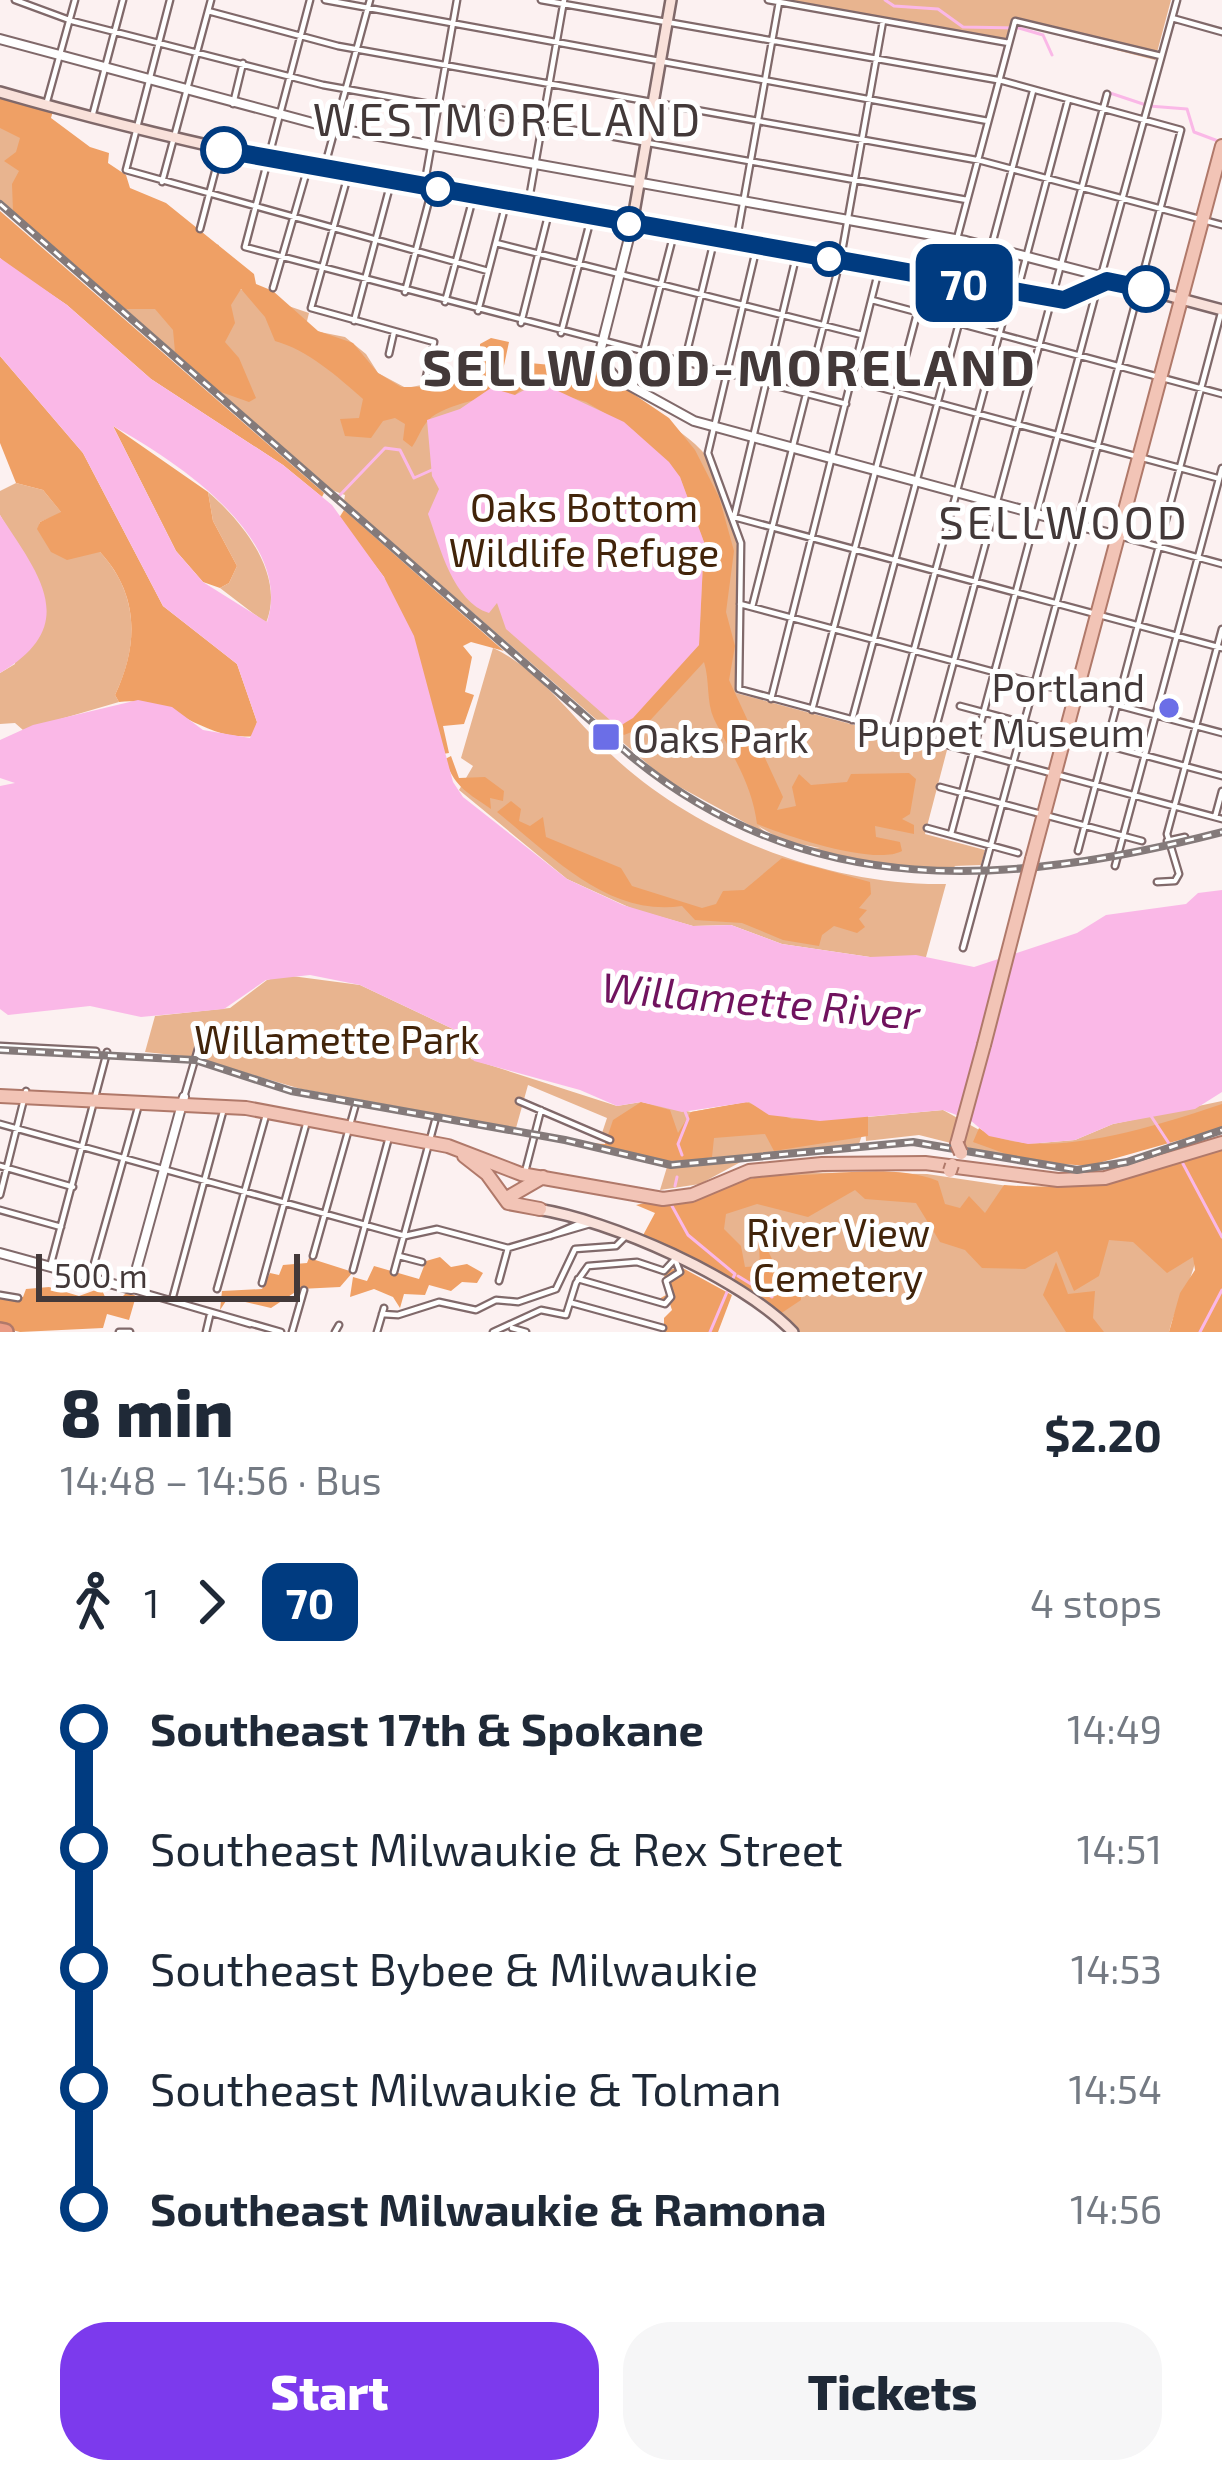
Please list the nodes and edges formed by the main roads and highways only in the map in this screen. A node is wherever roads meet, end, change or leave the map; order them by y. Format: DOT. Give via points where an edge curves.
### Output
graph roads {
  1 [pos="671,0"];
  2 [pos="0,92"];
  3 [pos="1222,146"];
  4 [pos="632,224"];
  5 [pos="1181,299"];
  6 [pos="1222,309"];
  7 [pos="0,1093"];
  8 [pos="98,1096"];
  9 [pos="183,1100"];
  10 [pos="268,1109"];
  11 [pos="350,1124"];
  12 [pos="431,1140"];
  13 [pos="1222,1143"];
  14 [pos="448,1146"];
  15 [pos="952,1158"];
  16 [pos="793,1165"];
  17 [pos="772,1167"];
  18 [pos="525,1172"];
  19 [pos="543,1177"];
  20 [pos="1105,1178"];
  21 [pos="520,1193"];
  22 [pos="505,1199"];
  23 [pos="540,1209"];
  24 [pos="793,1332"];
  1 -- 4 [label="main road"];
  2 -- 4 [label="main road" via="173,140"];
  3 -- 5 [label="main road"];
  4 -- 5 [label="main road" via="1052,298 1070,299 1099,279"];
  5 -- 6 [label="main road"];
  5 -- 15 [label="main road, bridge"];
  7 -- 8 [label="main road"];
  8 -- 9 [label="main road"];
  8 -- 9 [label="main road"];
  9 -- 10 [label="main road"];
  9 -- 10 [label="main road"];
  10 -- 11 [label="main road"];
  10 -- 11 [label="main road"];
  11 -- 12 [label="main road"];
  11 -- 12 [label="main road"];
  12 -- 14 [label="main road"];
  12 -- 18 [label="main road" via="478,1149"];
  13 -- 20 [label="main road"];
  14 -- 18 [label="main road"];
  14 -- 22 [label="main road" via="480,1167"];
  15 -- 16 [label="main road"];
  15 -- 17 [label="main road"];
  15 -- 20 [label="main road, bridge"];
  15 -- 20 [label="main road" via="1052,1185"];
  16 -- 17 [label="main road"];
  16 -- 20 [label="main road" via="925,1163"];
  17 -- 19 [label="main road" via="660,1196"];
  18 -- 19 [label="main road"];
  18 -- 21 [label="main road"];
  19 -- 21 [label="main road"];
  21 -- 22 [label="main road"];
  21 -- 23 [label="main road"];
  22 -- 23 [label="main road"];
  23 -- 24 [label="main road" via="675,1259"];
}
